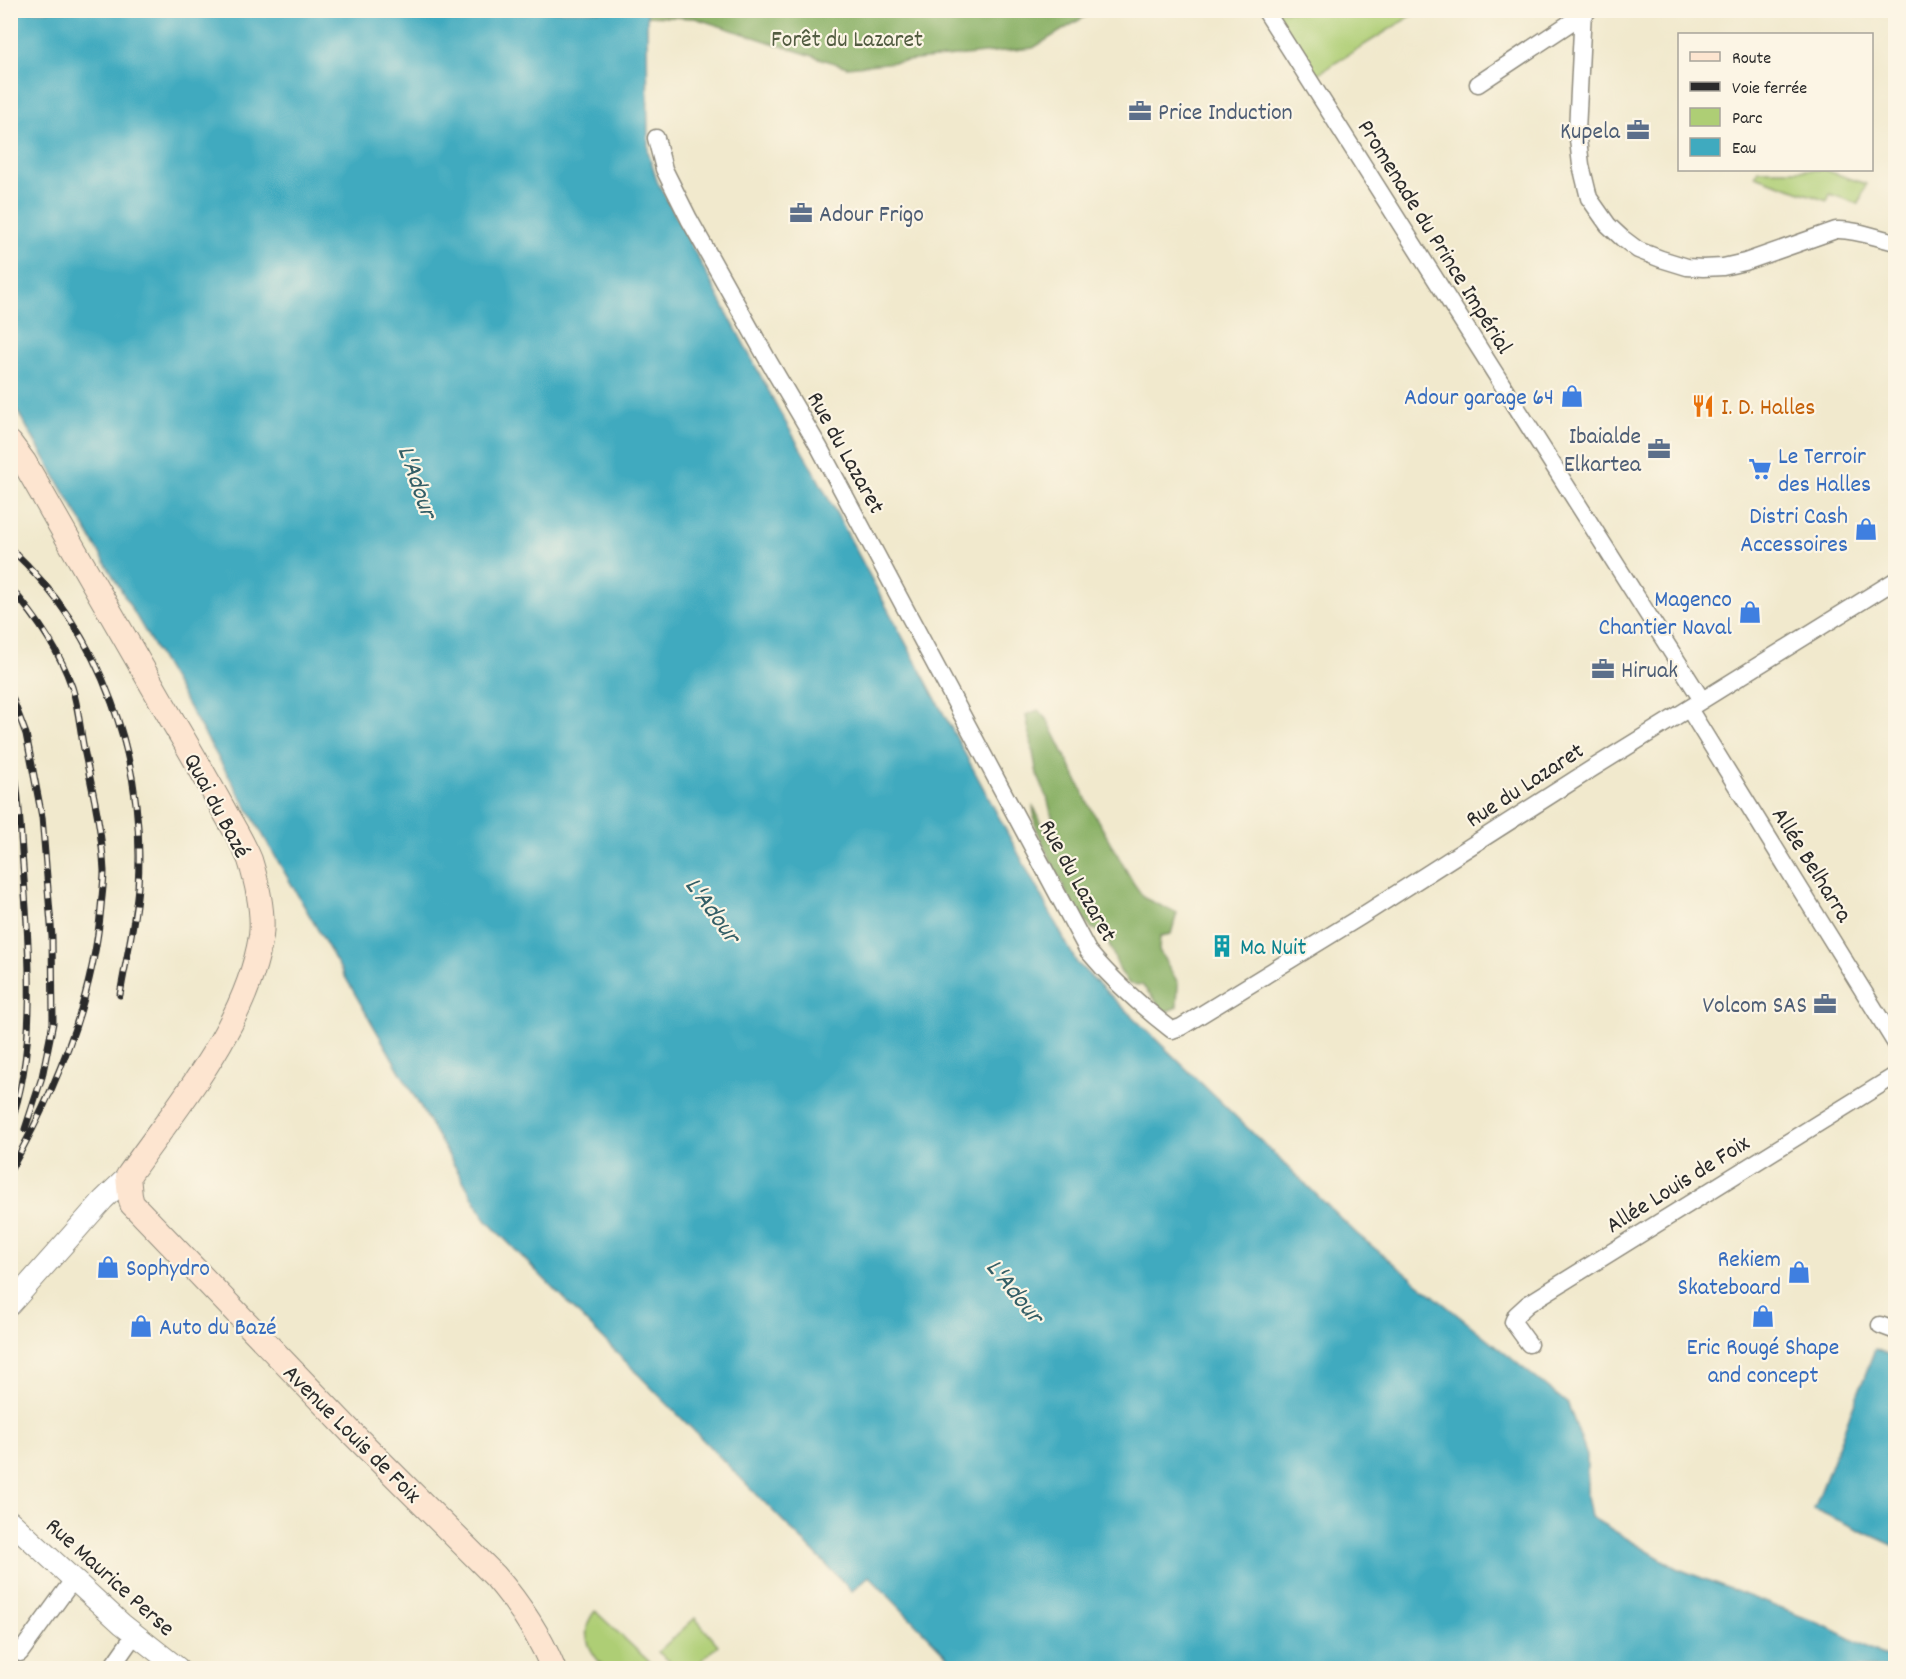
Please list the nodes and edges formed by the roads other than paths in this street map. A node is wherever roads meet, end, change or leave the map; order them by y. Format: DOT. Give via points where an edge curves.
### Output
graph roads {
  1 [pos="1265,10"];
  2 [pos="1585,11"];
  3 [pos="1478,84"];
  4 [pos="656,138"];
  5 [pos="1896,242"];
  6 [pos="10,443"];
  7 [pos="1896,580"];
  8 [pos="1696,705"];
  9 [pos="1896,1044"];
  10 [pos="1896,1075"];
  11 [pos="128,1176"];
  12 [pos="10,1305"];
  13 [pos="1529,1344"];
  14 [pos="10,1521"];
  15 [pos="73,1580"];
  16 [pos="135,1634"];
  17 [pos="10,1647"];
  18 [pos="111,1668"];
  19 [pos="178,1668"];
  20 [pos="553,1668"];
  1 -- 8 [label="street, Promenade du Prince Impérial"];
  2 -- 3 [label="street"];
  2 -- 5 [label="street" via="1577,131 1581,165 1589,198 1608,225 1638,250 1687,267 1703,268 1745,262 1836,230"];
  4 -- 8 [label="street, Rue du Lazaret" via="664,169 689,219 819,447 1088,951 1147,1011 1172,1030 1360,917"];
  6 -- 11 [label="main road, Quai du Bazé" via="211,787 249,859 261,910 257,955 222,1041"];
  7 -- 8 [label="street, Rue du Lazaret"];
  8 -- 9 [label="street, Allée Belharra"];
  10 -- 13 [label="street, Allée Louis de Foix" via="1528,1304 1513,1322"];
  11 -- 12 [label="street"];
  11 -- 20 [label="main road, Avenue Louis de Foix" via="132,1204 518,1602"];
  14 -- 15 [label="street, Rue Maurice Perse"];
  15 -- 16 [label="street, Rue Maurice Perse"];
  15 -- 17 [label="street" via="20,1653"];
  16 -- 18 [label="street"];
  16 -- 19 [label="street, Rue Maurice Perse"];
}
